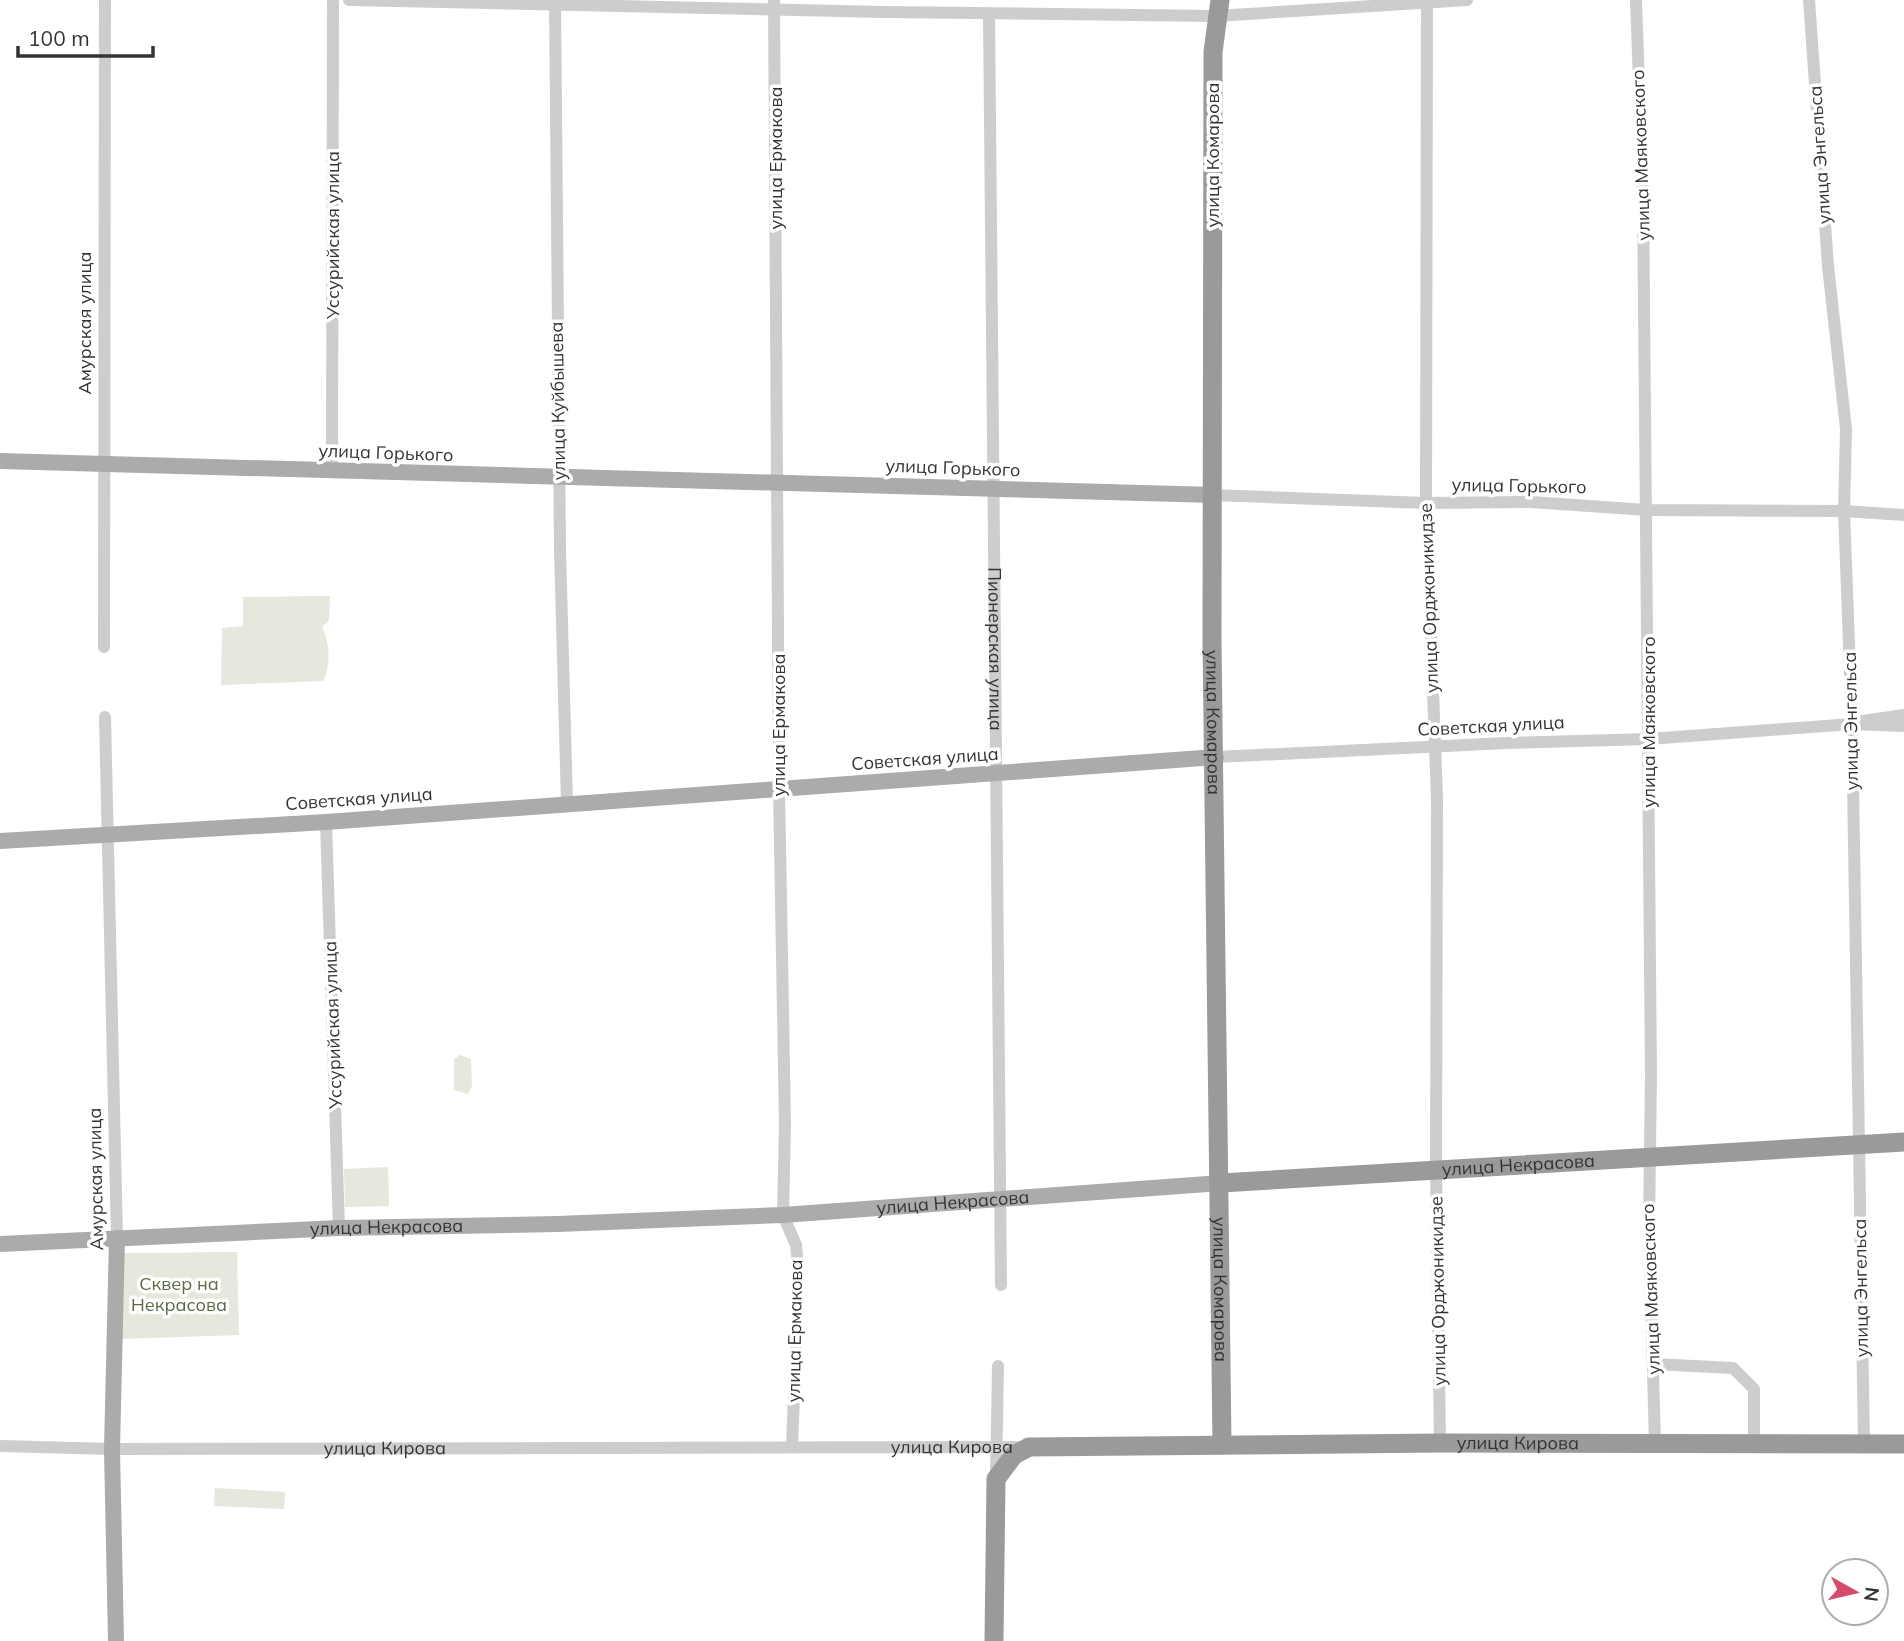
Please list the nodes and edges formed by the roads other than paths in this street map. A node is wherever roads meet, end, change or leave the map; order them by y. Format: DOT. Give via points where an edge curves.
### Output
graph roads {
  1 [pos="105,0"];
  2 [pos="333,0"];
  3 [pos="349,0"];
  4 [pos="1466,0"];
  5 [pos="1636,0"];
  6 [pos="1809,0"];
  7 [pos="555,3"];
  8 [pos="774,5"];
  9 [pos="1427,5"];
  10 [pos="1218,8"];
  11 [pos="989,14"];
  12 [pos="0,461"];
  13 [pos="104,464"];
  14 [pos="332,470"];
  15 [pos="559,478"];
  16 [pos="778,482"];
  17 [pos="993,489"];
  18 [pos="1213,495"];
  19 [pos="1426,503"];
  20 [pos="1647,510"];
  21 [pos="1844,511"];
  22 [pos="1904,515"];
  23 [pos="104,647"];
  24 [pos="1904,715"];
  25 [pos="105,717"];
  26 [pos="1852,724"];
  27 [pos="1904,726"];
  28 [pos="1649,739"];
  29 [pos="1435,747"];
  30 [pos="1216,757"];
  31 [pos="996,774"];
  32 [pos="779,789"];
  33 [pos="567,803"];
  34 [pos="326,822"];
  35 [pos="108,835"];
  36 [pos="0,841"];
  37 [pos="1904,1142"];
  38 [pos="1858,1143"];
  39 [pos="1650,1156"];
  40 [pos="1436,1170"];
  41 [pos="1221,1183"];
  42 [pos="1002,1199"];
  43 [pos="783,1215"];
  44 [pos="339,1228"];
  45 [pos="117,1238"];
  46 [pos="0,1244"];
  47 [pos="1001,1285"];
  48 [pos="1654,1364"];
  49 [pos="999,1366"];
  50 [pos="1440,1443"];
  51 [pos="1864,1443"];
  52 [pos="1904,1444"];
  53 [pos="1222,1445"];
  54 [pos="1655,1445"];
  55 [pos="1754,1445"];
  56 [pos="0,1446"];
  57 [pos="792,1446"];
  58 [pos="997,1447"];
  59 [pos="1030,1447"];
  60 [pos="112,1449"];
  61 [pos="996,1479"];
  62 [pos="116,1641"];
  63 [pos="994,1641"];
  1 -- 13 [label="street, Амурская улица"];
  2 -- 14 [label="street, Уссурийская улица"];
  3 -- 7 [label="street"];
  4 -- 9 [label="street"];
  5 -- 20 [label="street, улица Маяковского"];
  6 -- 21 [label="street, улица Энгельса" via="1828,266 1846,429"];
  7 -- 8 [label="street"];
  7 -- 15 [label="street, улица Куйбышева"];
  8 -- 11 [label="street"];
  8 -- 16 [label="street, улица Ермакова"];
  9 -- 10 [label="street"];
  9 -- 19 [label="street, улица Орджоникидзе"];
  10 -- 11 [label="street"];
  10 -- 18 [label="highway, улица Комарова"];
  11 -- 17 [label="street, Пионерская улица"];
  12 -- 13 [label="main road, улица Горького"];
  13 -- 14 [label="main road, улица Горького"];
  13 -- 23 [label="street, Амурская улица"];
  14 -- 15 [label="main road, улица Горького"];
  15 -- 16 [label="main road, улица Горького"];
  15 -- 33 [label="street, улица Куйбышева"];
  16 -- 17 [label="main road, улица Горького"];
  16 -- 32 [label="street, улица Ермакова"];
  17 -- 18 [label="main road, улица Горького"];
  17 -- 31 [label="street, Пионерская улица"];
  18 -- 19 [label="street, улица Горького"];
  18 -- 30 [label="highway, улица Комарова"];
  19 -- 20 [label="street, улица Горького" via="1531,502"];
  19 -- 29 [label="street, улица Орджоникидзе"];
  20 -- 21 [label="street, улица Горького"];
  20 -- 28 [label="street, улица Маяковского"];
  21 -- 22 [label="street, улица Горького"];
  21 -- 26 [label="street, улица Энгельса"];
  24 -- 26 [label="street, Советская улица"];
  25 -- 35 [label="street, Амурская улица"];
  26 -- 27 [label="street, Советская улица"];
  26 -- 28 [label="street, Советская улица"];
  26 -- 38 [label="street, улица Энгельса"];
  28 -- 29 [label="street, Советская улица"];
  28 -- 39 [label="street, улица Маяковского"];
  29 -- 30 [label="street, Советская улица"];
  29 -- 40 [label="street, улица Орджоникидзе"];
  30 -- 31 [label="main road, Советская улица"];
  30 -- 41 [label="highway, улица Комарова"];
  31 -- 32 [label="main road, Советская улица"];
  31 -- 42 [label="street, Пионерская улица"];
  32 -- 33 [label="main road, Советская улица"];
  32 -- 43 [label="street, улица Ермакова"];
  33 -- 34 [label="main road, Советская улица"];
  34 -- 35 [label="main road, Советская улица"];
  34 -- 44 [label="street, Уссурийская улица"];
  35 -- 36 [label="main road, Советская улица"];
  35 -- 45 [label="street, Амурская улица"];
  37 -- 38 [label="highway, улица Некрасова"];
  38 -- 39 [label="highway, улица Некрасова"];
  38 -- 51 [label="street, улица Энгельса"];
  39 -- 40 [label="highway, улица Некрасова"];
  39 -- 48 [label="street, улица Маяковского"];
  40 -- 41 [label="highway, улица Некрасова"];
  40 -- 50 [label="street, улица Орджоникидзе"];
  41 -- 42 [label="main road, улица Некрасова"];
  41 -- 53 [label="highway, улица Комарова"];
  42 -- 43 [label="main road, улица Некрасова"];
  42 -- 47 [label="street, Пионерская улица"];
  43 -- 44 [label="main road, улица Некрасова"];
  43 -- 57 [label="street, улица Ермакова" via="796,1245 799,1275"];
  44 -- 45 [label="main road, улица Некрасова"];
  45 -- 46 [label="main road, улица Некрасова"];
  45 -- 60 [label="main road, Амурская улица"];
  48 -- 54 [label="street, улица Маяковского"];
  48 -- 55 [label="street" via="1733,1368 1754,1388"];
  49 -- 58 [label="street"];
  50 -- 53 [label="highway, улица Кирова"];
  50 -- 54 [label="highway, улица Кирова"];
  51 -- 52 [label="highway, улица Кирова"];
  51 -- 55 [label="highway, улица Кирова"];
  53 -- 59 [label="highway, улица Кирова"];
  54 -- 55 [label="highway, улица Кирова"];
  56 -- 60 [label="street, улица Кирова"];
  57 -- 58 [label="street, улица Кирова"];
  57 -- 60 [label="street, улица Кирова"];
  58 -- 59 [label="street, улица Кирова"];
  58 -- 61 [label="street"];
  59 -- 61 [label="highway" via="1014,1455"];
  60 -- 62 [label="main road, Амурская улица"];
  61 -- 63 [label="highway"];
}
